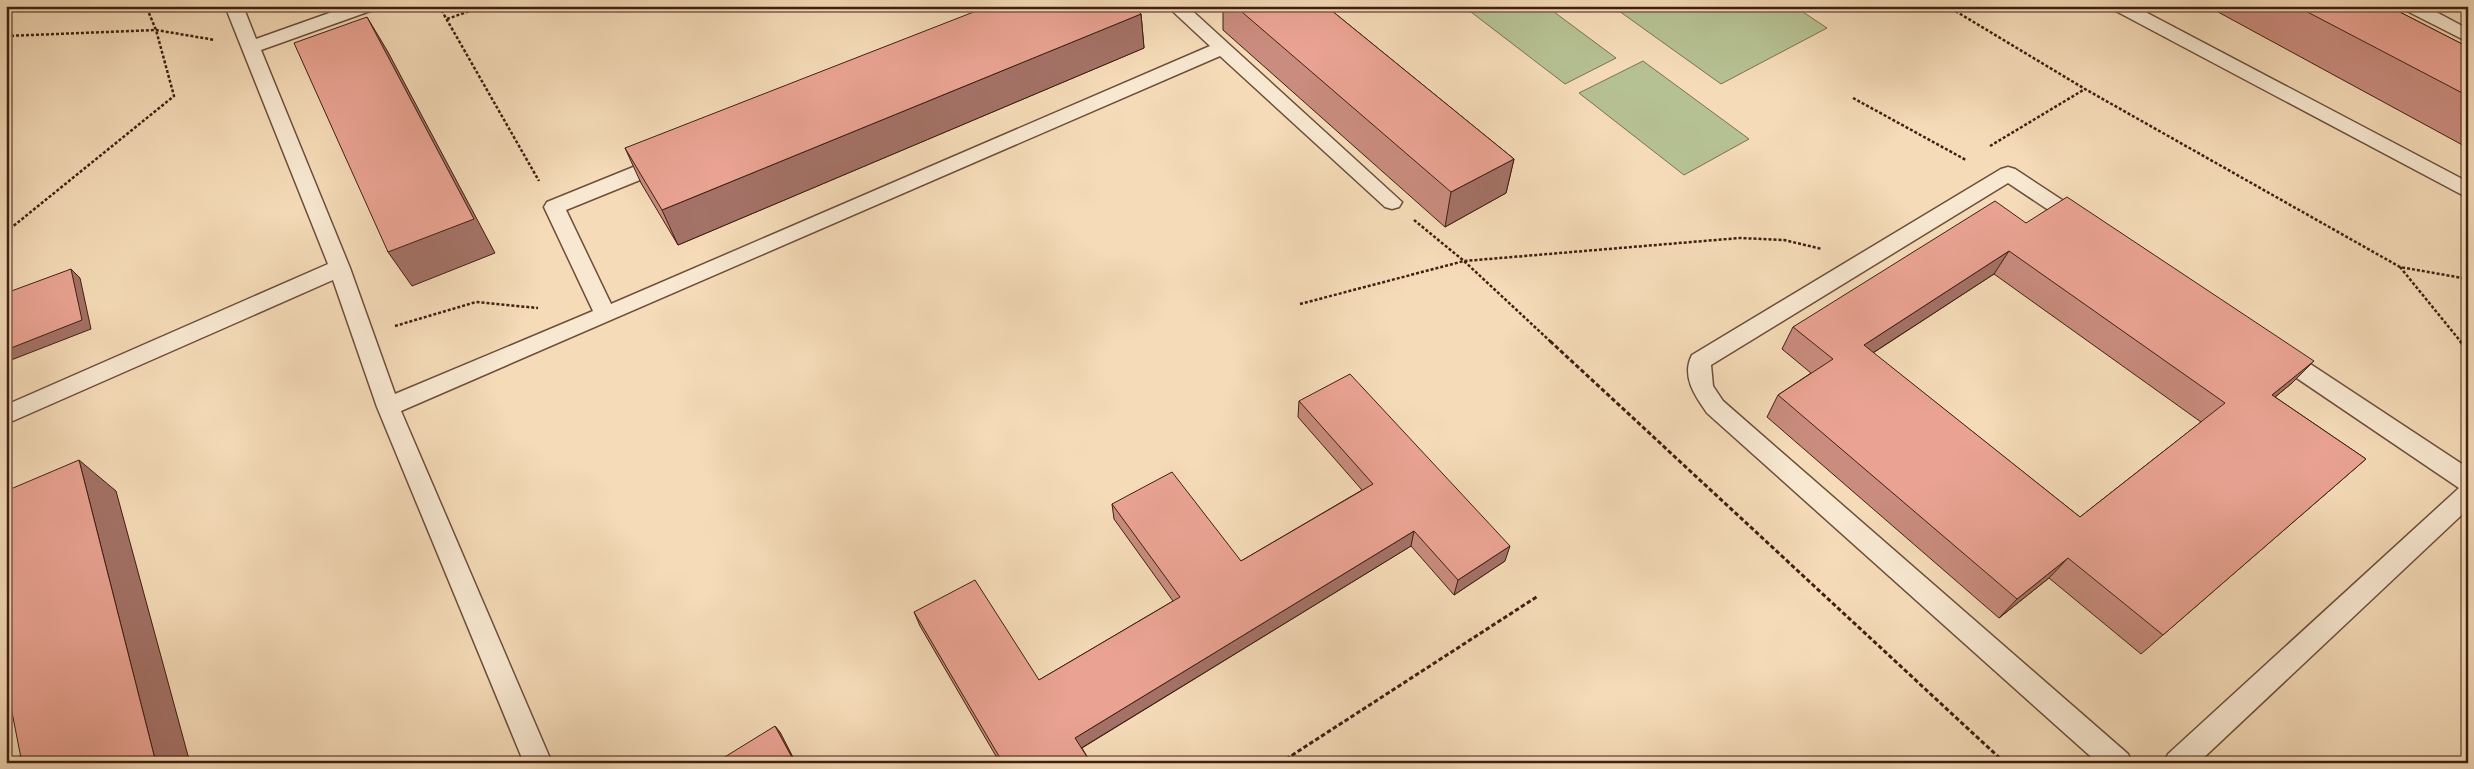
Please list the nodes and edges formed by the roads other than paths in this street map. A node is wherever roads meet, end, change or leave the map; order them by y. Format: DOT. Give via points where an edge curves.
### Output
graph roads {
  1 [pos="234,6"];
  2 [pos="367,6"];
  3 [pos="1176,6"];
  4 [pos="2120,6"];
  5 [pos="2411,6"];
  6 [pos="2468,36"];
  7 [pos="250,47"];
  8 [pos="1222,48"];
  9 [pos="682,155"];
  10 [pos="2468,191"];
  11 [pos="1392,202"];
  12 [pos="2098,234"];
  13 [pos="340,268"];
  14 [pos="606,315"];
  15 [pos="2262,344"];
  16 [pos="388,406"];
  17 [pos="6,415"];
  18 [pos="2468,481"];
  19 [pos="2468,494"];
  20 [pos="538,763"];
  21 [pos="2118,763"];
  22 [pos="2178,763"];
  1 -- 7 [label="lane"];
  2 -- 7 [label="lane"];
  3 -- 8 [label="lane"];
  4 -- 10 [label="lane"];
  5 -- 6 [label="lane"];
  7 -- 13 [label="lane"];
  8 -- 11 [label="lane"];
  8 -- 14 [label="lane"];
  9 -- 14 [label="lane" via="554,208"];
  12 -- 21 [label="lane" via="2008,174 1700,361 1698,376 1700,387 1715,407"];
  13 -- 16 [label="lane"];
  13 -- 17 [label="lane"];
  14 -- 16 [label="lane"];
  15 -- 18 [label="lane"];
  16 -- 20 [label="lane"];
  19 -- 22 [label="lane"];
}
